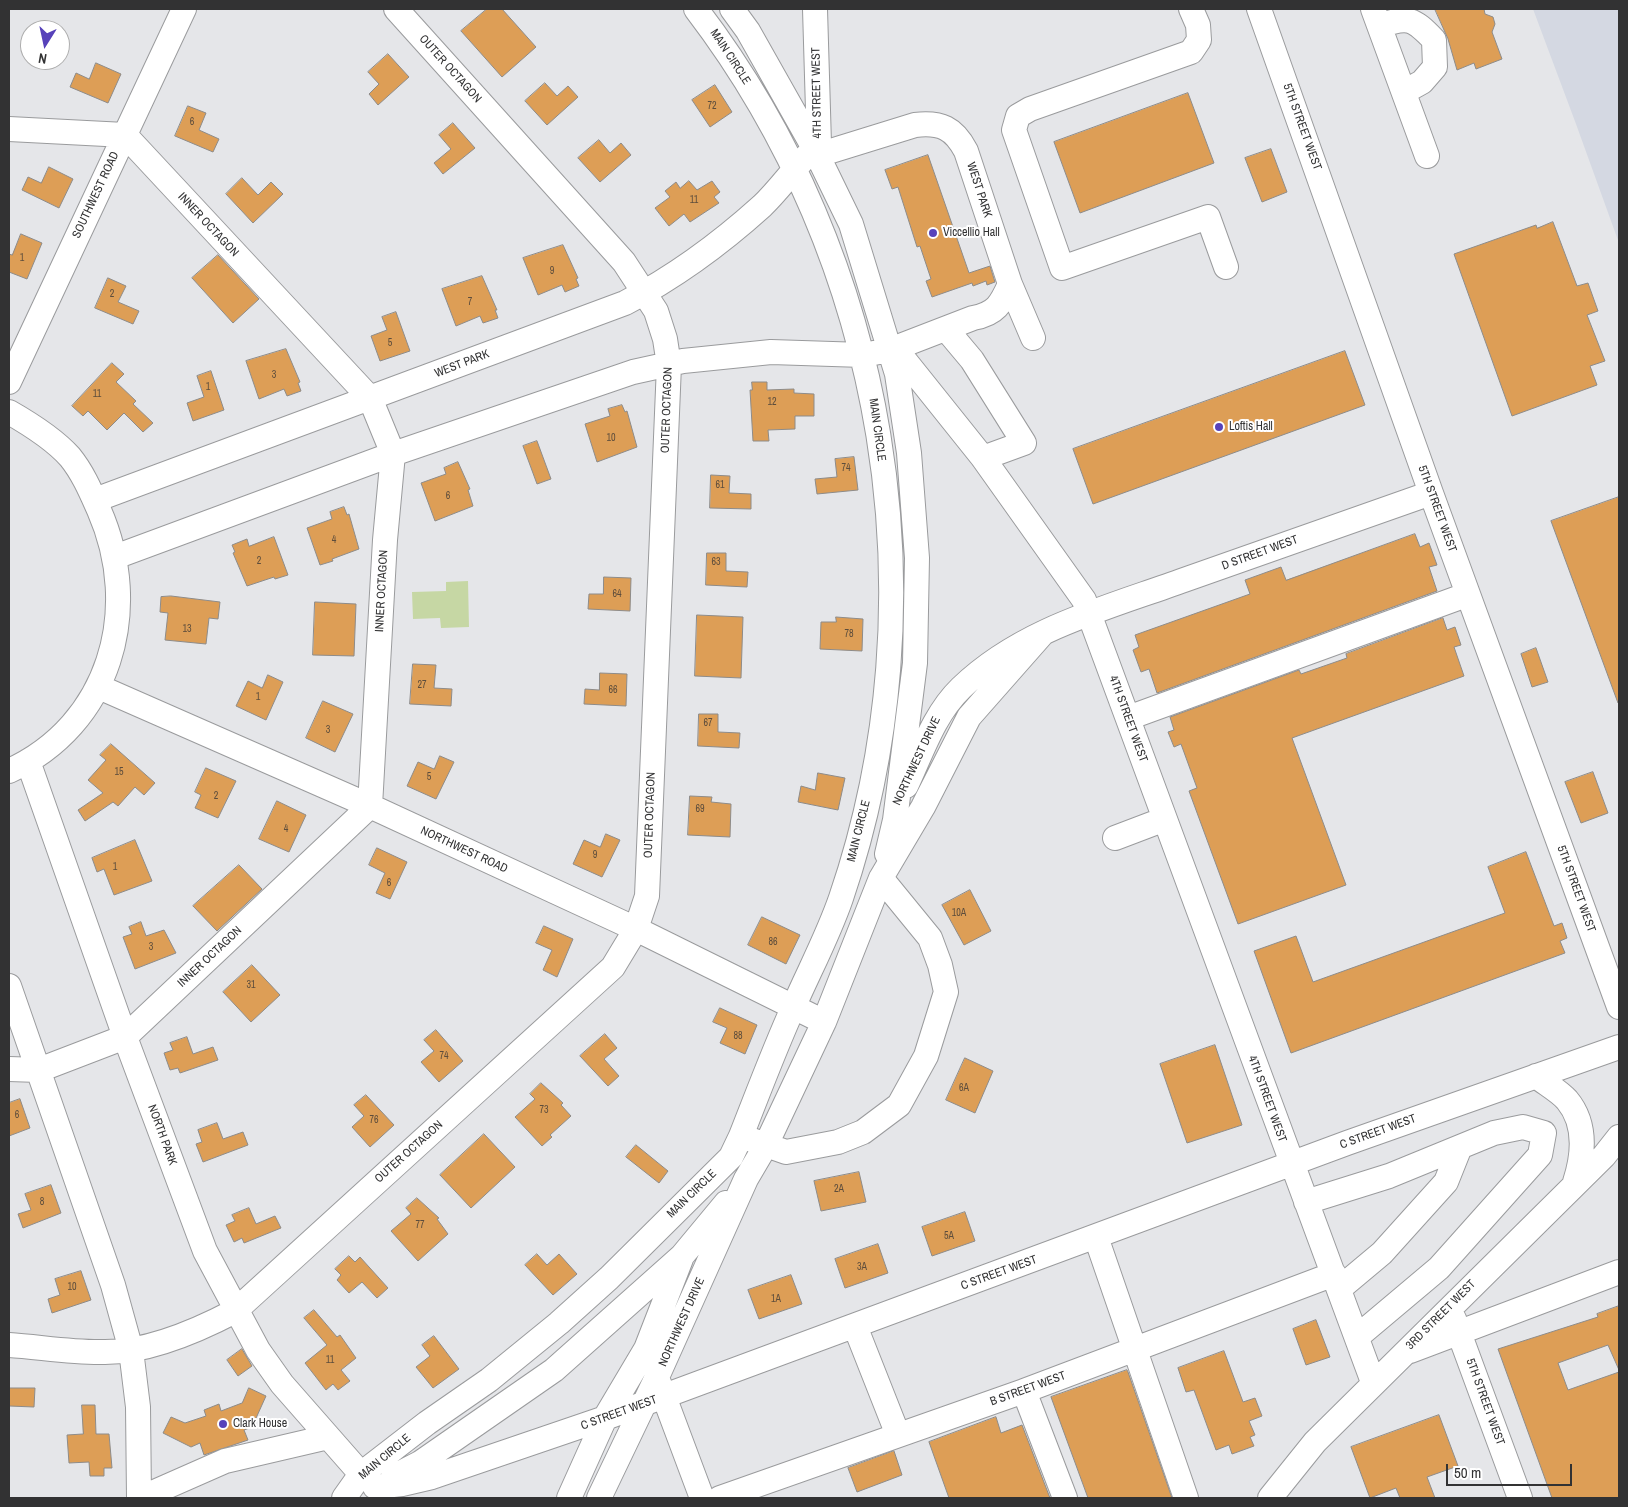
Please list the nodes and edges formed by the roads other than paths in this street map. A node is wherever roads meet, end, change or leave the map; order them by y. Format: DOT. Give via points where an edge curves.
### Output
graph roads {
  1 [pos="184,9"];
  2 [pos="396,9"];
  3 [pos="696,9"];
  4 [pos="732,9"];
  5 [pos="815,9"];
  6 [pos="1191,9"];
  7 [pos="1259,9"];
  8 [pos="1377,17"];
  9 [pos="1404,92"];
  10 [pos="9,129"];
  11 [pos="125,135"];
  12 [pos="816,152"];
  13 [pos="1427,156"];
  14 [pos="796,169"];
  15 [pos="1226,267"];
  16 [pos="1010,284"];
  17 [pos="646,292"];
  18 [pos="946,329"];
  19 [pos="1033,338"];
  20 [pos="892,349"];
  21 [pos="863,355"];
  22 [pos="669,365"];
  23 [pos="9,382"];
  24 [pos="370,398"];
  25 [pos="9,412"];
  26 [pos="393,454"];
  27 [pos="983,458"];
  28 [pos="1431,492"];
  29 [pos="95,500"];
  30 [pos="116,557"];
  31 [pos="1458,598"];
  32 [pos="1089,614"];
  33 [pos="1043,633"];
  34 [pos="99,687"];
  35 [pos="1128,718"];
  36 [pos="18,766"];
  37 [pos="370,806"];
  38 [pos="896,807"];
  39 [pos="1165,819"];
  40 [pos="1115,838"];
  41 [pos="881,878"];
  42 [pos="841,898"];
  43 [pos="636,929"];
  44 [pos="9,986"];
  45 [pos="793,1006"];
  46 [pos="1619,1007"];
  47 [pos="824,1022"];
  48 [pos="125,1037"];
  49 [pos="1619,1046"];
  50 [pos="9,1069"];
  51 [pos="40,1070"];
  52 [pos="1536,1076"];
  53 [pos="1619,1137"];
  54 [pos="766,1145"];
  55 [pos="736,1146"];
  56 [pos="1460,1147"];
  57 [pos="1291,1164"];
  58 [pos="746,1180"];
  59 [pos="1575,1182"];
  60 [pos="1306,1202"];
  61 [pos="1096,1237"];
  62 [pos="682,1256"];
  63 [pos="1619,1272"];
  64 [pos="1336,1281"];
  65 [pos="1449,1307"];
  66 [pos="235,1311"];
  67 [pos="855,1326"];
  68 [pos="1460,1332"];
  69 [pos="1357,1337"];
  70 [pos="9,1345"];
  71 [pos="1135,1348"];
  72 [pos="131,1350"];
  73 [pos="1401,1355"];
  74 [pos="1373,1382"];
  75 [pos="1024,1390"];
  76 [pos="655,1393"];
  77 [pos="605,1418"];
  78 [pos="898,1435"];
  79 [pos="328,1437"];
  80 [pos="368,1480"];
  81 [pos="140,1498"];
  82 [pos="344,1498"];
  83 [pos="354,1498"];
  84 [pos="569,1498"];
  85 [pos="602,1498"];
  86 [pos="702,1498"];
  87 [pos="720,1498"];
  88 [pos="1065,1498"];
  89 [pos="1186,1498"];
  90 [pos="1270,1498"];
  91 [pos="1520,1498"];
  1 -- 11 [label="street, SOUTHWEST ROAD"];
  2 -- 17 [label="street, OUTER OCTAGON" via="624,262"];
  3 -- 14 [label="street, MAIN CIRCLE" via="731,54"];
  4 -- 12 [label="street" via="748,31"];
  5 -- 12 [label="street, 4TH STREET WEST" via="819,144"];
  6 -- 15 [label="street" via="1198,25 1199,40 1191,52 1030,109 1018,116 1014,130 1062,268 1208,217"];
  7 -- 28 [label="street, 5TH STREET WEST"];
  8 -- 9 [label="street"];
  8 -- 9 [label="street" via="1418,24 1434,40 1435,68 1422,82"];
  9 -- 13 [label="street"];
  10 -- 11 [label="street"];
  11 -- 23 [label="street, SOUTHWEST ROAD"];
  11 -- 24 [label="street, INNER OCTAGON"];
  12 -- 14 [label="street, 4TH STREET WEST"];
  12 -- 16 [label="street, WEST PARK" via="915,125 931,123 946,128 959,137 966,151"];
  12 -- 20 [label="street" via="850,224"];
  14 -- 17 [label="street, WEST PARK" via="750,216"];
  14 -- 21 [label="street, MAIN CIRCLE" via="828,240"];
  16 -- 18 [label="street" via="1002,303 986,316"];
  16 -- 19 [label="street, WEST PARK"];
  17 -- 22 [label="street, OUTER OCTAGON" via="656,311"];
  17 -- 24 [label="street, WEST PARK" via="625,303"];
  18 -- 20 [label="street"];
  18 -- 27 [label="street" via="972,360 1024,443"];
  20 -- 21 [label="street"];
  20 -- 27 [label="street, 4TH STREET WEST"];
  20 -- 38 [label="street" via="909,453 917,558 915,664"];
  21 -- 22 [label="street" via="771,352"];
  21 -- 42 [label="street, MAIN CIRCLE" via="880,442 887,518 890,661 880,745"];
  22 -- 26 [label="street" via="633,372"];
  22 -- 43 [label="street, OUTER OCTAGON" via="647,896"];
  24 -- 26 [label="street, INNER OCTAGON"];
  24 -- 29 [label="street, WEST PARK"];
  25 -- 29 [label="street" via="70,457"];
  26 -- 30 [label="street"];
  26 -- 37 [label="street, INNER OCTAGON" via="384,540"];
  27 -- 32 [label="street, 4TH STREET WEST" via="1084,600"];
  28 -- 32 [label="street, D STREET WEST"];
  28 -- 46 [label="street, 5TH STREET WEST"];
  29 -- 30 [label="street"];
  30 -- 34 [label="street" via="119,591 114,641"];
  31 -- 35 [label="street"];
  32 -- 33 [label="street, NORTHWEST DRIVE"];
  32 -- 35 [label="street, 4TH STREET WEST"];
  33 -- 38 [label="street, NORTHWEST DRIVE" via="996,657 960,689 940,713"];
  33 -- 41 [label="street, NORTHWEST DRIVE" via="969,717 923,807"];
  34 -- 36 [label="street" via="83,712 53,745"];
  34 -- 37 [label="street, NORTHWEST ROAD"];
  35 -- 39 [label="street, 4TH STREET WEST"];
  36 -- 48 [label="street, NORTH PARK"];
  37 -- 43 [label="street, NORTHWEST ROAD"];
  37 -- 48 [label="street, INNER OCTAGON"];
  38 -- 41 [label="street"];
  38 -- 42 [label="street, NORTHWEST DRIVE"];
  39 -- 40 [label="street"];
  39 -- 57 [label="street, 4TH STREET WEST"];
  41 -- 47 [label="street, NORTHWEST DRIVE"];
  41 -- 54 [label="street" via="930,938 940,965 946,992 926,1056 899,1106 863,1132 838,1142 786,1152"];
  42 -- 45 [label="street, MAIN CIRCLE"];
  43 -- 45 [label="street, NORTHWEST ROAD"];
  43 -- 66 [label="street, OUTER OCTAGON" via="612,967"];
  44 -- 51 [label="street"];
  45 -- 47 [label="street, NORTHWEST ROAD"];
  45 -- 55 [label="street, MAIN CIRCLE"];
  47 -- 54 [label="street, NORTHWEST DRIVE"];
  48 -- 51 [label="street, INNER OCTAGON"];
  48 -- 66 [label="street, NORTH PARK" via="205,1251"];
  49 -- 52 [label="street, C STREET WEST"];
  50 -- 51 [label="street, INNER OCTAGON"];
  51 -- 72 [label="street" via="113,1285"];
  52 -- 57 [label="street, C STREET WEST"];
  52 -- 59 [label="street" via="1566,1099 1578,1115 1583,1143"];
  53 -- 59 [label="street, 3RD STREET WEST" via="1604,1156"];
  54 -- 55 [label="street"];
  54 -- 58 [label="street, NORTHWEST DRIVE"];
  55 -- 62 [label="street, NORTHWEST DRIVE"];
  55 -- 80 [label="street, MAIN CIRCLE" via="609,1278 489,1380 427,1423"];
  56 -- 60 [label="street" via="1390,1176"];
  56 -- 64 [label="street, B STREET WEST" via="1446,1182 1382,1254"];
  56 -- 69 [label="street" via="1494,1133 1524,1127 1544,1133 1540,1155 1439,1268"];
  57 -- 60 [label="street, 4TH STREET WEST"];
  57 -- 61 [label="street, C STREET WEST"];
  58 -- 62 [label="street, MAIN CIRCLE"];
  58 -- 76 [label="street, NORTHWEST DRIVE"];
  59 -- 65 [label="street, 3RD STREET WEST"];
  60 -- 64 [label="street, 4TH STREET WEST"];
  61 -- 67 [label="street, C STREET WEST"];
  61 -- 71 [label="street"];
  62 -- 77 [label="street, NORTHWEST DRIVE" via="646,1349"];
  62 -- 80 [label="street, MAIN CIRCLE" via="554,1370 420,1464"];
  63 -- 68 [label="street"];
  64 -- 69 [label="street"];
  64 -- 71 [label="street, B STREET WEST"];
  65 -- 68 [label="street, 5TH STREET WEST"];
  65 -- 73 [label="street, 3RD STREET WEST"];
  66 -- 72 [label="street, OUTER OCTAGON" via="213,1323"];
  66 -- 79 [label="street, NORTH PARK" via="282,1384"];
  67 -- 76 [label="street, C STREET WEST"];
  67 -- 78 [label="street"];
  68 -- 73 [label="street"];
  68 -- 91 [label="street, 5TH STREET WEST"];
  69 -- 74 [label="street"];
  70 -- 72 [label="street, OUTER OCTAGON" via="104,1352"];
  71 -- 75 [label="street, B STREET WEST"];
  71 -- 89 [label="street"];
  72 -- 81 [label="street" via="138,1407"];
  73 -- 74 [label="street, 3RD STREET WEST"];
  74 -- 90 [label="street, 3RD STREET WEST" via="1314,1442"];
  75 -- 78 [label="street, B STREET WEST"];
  75 -- 88 [label="street"];
  76 -- 77 [label="street, C STREET WEST"];
  76 -- 85 [label="street, NORTHWEST DRIVE"];
  76 -- 86 [label="street"];
  77 -- 80 [label="street, C STREET WEST" via="432,1477"];
  77 -- 84 [label="street, NORTHWEST DRIVE"];
  78 -- 87 [label="street, B STREET WEST"];
  79 -- 80 [label="street, NORTH PARK"];
  79 -- 81 [label="street" via="225,1461"];
  80 -- 82 [label="street, MAIN CIRCLE"];
  80 -- 83 [label="street"];
}
